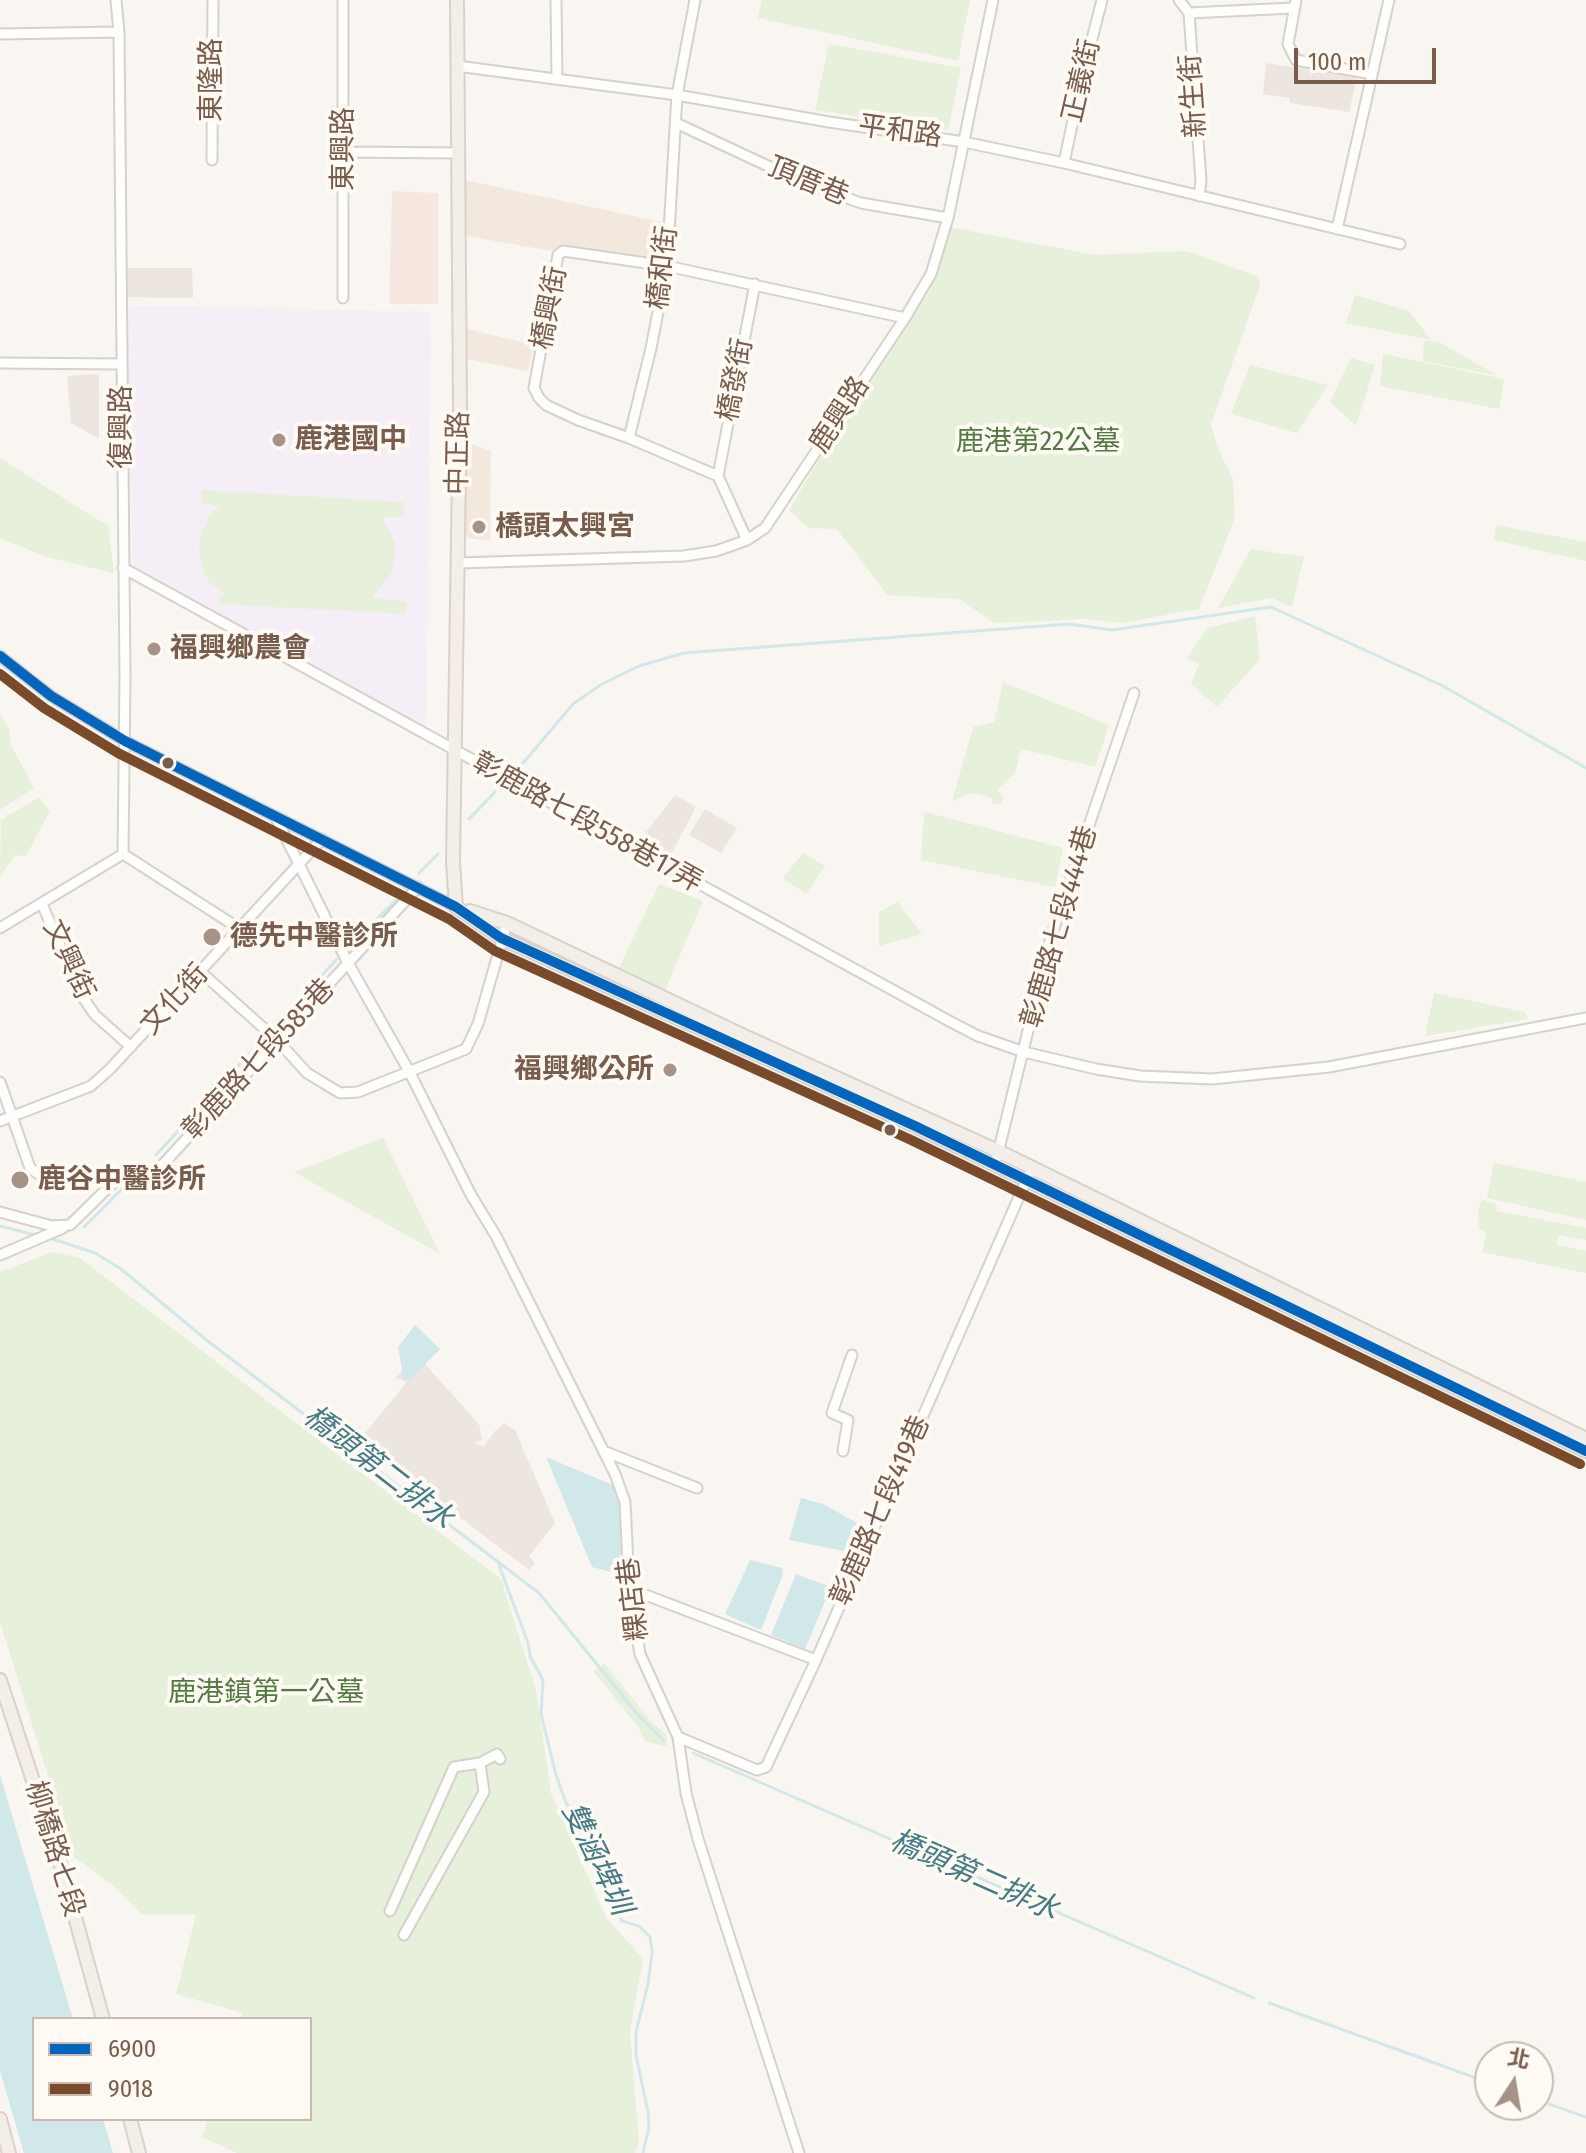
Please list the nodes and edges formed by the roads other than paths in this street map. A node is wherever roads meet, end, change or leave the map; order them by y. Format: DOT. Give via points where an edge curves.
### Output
graph roads {
  1 [pos="116,0"];
  2 [pos="213,0"];
  3 [pos="343,0"];
  4 [pos="457,0"];
  5 [pos="556,0"];
  6 [pos="695,0"];
  7 [pos="993,0"];
  8 [pos="1102,0"];
  9 [pos="1179,0"];
  10 [pos="1389,0"];
  11 [pos="1294,4"];
  12 [pos="1189,13"];
  13 [pos="119,32"];
  14 [pos="0,34"];
  15 [pos="457,66"];
  16 [pos="1372,74"];
  17 [pos="557,79"];
  18 [pos="677,95"];
  19 [pos="676,123"];
  20 [pos="964,142"];
  21 [pos="345,152"];
  22 [pos="457,153"];
  23 [pos="212,160"];
  24 [pos="1064,163"];
  25 [pos="1199,196"];
  26 [pos="948,218"];
  27 [pos="1337,229"];
  28 [pos="1400,244"];
  29 [pos="667,266"];
  30 [pos="755,284"];
  31 [pos="343,298"];
  32 [pos="905,318"];
  33 [pos="0,363"];
  34 [pos="122,364"];
  35 [pos="629,438"];
  36 [pos="718,476"];
  37 [pos="747,540"];
  38 [pos="458,563"];
  39 [pos="123,568"];
  40 [pos="0,656"];
  41 [pos="1134,693"];
  42 [pos="125,741"];
  43 [pos="455,751"];
  44 [pos="275,816"];
  45 [pos="322,839"];
  46 [pos="123,854"];
  47 [pos="299,866"];
  48 [pos="418,887"];
  49 [pos="42,904"];
  50 [pos="456,907"];
  51 [pos="507,923"];
  52 [pos="0,928"];
  53 [pos="240,929"];
  54 [pos="501,938"];
  55 [pos="348,963"];
  56 [pos="201,972"];
  57 [pos="1586,1018"];
  58 [pos="278,1041"];
  59 [pos="131,1047"];
  60 [pos="1024,1052"];
  61 [pos="409,1071"];
  62 [pos="0,1082"];
  63 [pos="11,1117"];
  64 [pos="0,1121"];
  65 [pos="997,1158"];
  66 [pos="123,1173"];
  67 [pos="1030,1173"];
  68 [pos="0,1212"];
  69 [pos="70,1225"];
  70 [pos="0,1255"];
  71 [pos="852,1355"];
  72 [pos="1586,1439"];
  73 [pos="843,1451"];
  74 [pos="1586,1451"];
  75 [pos="606,1452"];
  76 [pos="697,1488"];
  77 [pos="630,1589"];
  78 [pos="816,1660"];
  79 [pos="0,1680"];
  80 [pos="678,1737"];
  81 [pos="497,1754"];
  82 [pos="480,1763"];
  83 [pos="390,1911"];
  84 [pos="404,1935"];
  85 [pos="102,2017"];
  86 [pos="0,2119"];
  87 [pos="131,2121"];
  88 [pos="9,2153"];
  89 [pos="139,2153"];
  90 [pos="799,2153"];
  1 -- 13 [label="street, 復興路"];
  2 -- 23 [label="street, 東隆路"];
  3 -- 21 [label="street, 東興路"];
  4 -- 15 [label="main road, 中正路"];
  5 -- 17 [label="street"];
  6 -- 18 [label="street, 橋和街"];
  7 -- 20 [label="street, 鹿興路"];
  8 -- 24 [label="street, 正義街"];
  9 -- 12 [label="street, 新生街"];
  10 -- 16 [label="street"];
  11 -- 12 [label="street"];
  11 -- 16 [label="street" via="1288,44 1296,60"];
  12 -- 25 [label="street, 新生街"];
  13 -- 14 [label="street"];
  13 -- 34 [label="street, 復興路"];
  15 -- 17 [label="street, 平和路"];
  15 -- 22 [label="main road, 中正路"];
  16 -- 27 [label="street"];
  17 -- 18 [label="street, 平和路"];
  18 -- 19 [label="street, 橋和街"];
  18 -- 20 [label="street, 平和路"];
  19 -- 26 [label="street, 頂厝巷" via="800,181 861,203"];
  19 -- 29 [label="street, 橋和街"];
  20 -- 24 [label="street, 平和路"];
  20 -- 26 [label="street, 鹿興路"];
  21 -- 22 [label="street"];
  21 -- 31 [label="street, 東興路"];
  22 -- 38 [label="main road, 中正路"];
  24 -- 25 [label="street, 平和路"];
  25 -- 27 [label="street, 平和路"];
  26 -- 32 [label="street, 鹿興路" via="931,274"];
  27 -- 28 [label="street, 平和路"];
  29 -- 30 [label="street, 橋興街"];
  29 -- 35 [label="street, 橋和街"];
  29 -- 35 [label="street, 橋興街" via="563,251 558,255 534,388 546,405"];
  30 -- 32 [label="street, 橋興街"];
  30 -- 36 [label="street, 橋發街"];
  32 -- 37 [label="street, 鹿興路" via="781,508"];
  33 -- 34 [label="street"];
  34 -- 39 [label="street, 復興路"];
  35 -- 36 [label="street, 橋興街"];
  36 -- 37 [label="street"];
  37 -- 38 [label="street, 鹿興路" via="684,556"];
  38 -- 43 [label="main road, 中正路"];
  39 -- 42 [label="street, 復興路"];
  39 -- 43 [label="street, 彰鹿路七段558巷17弄"];
  40 -- 42 [label="street" via="51,696"];
  41 -- 60 [label="street, 彰鹿路七段444巷" via="1051,937"];
  42 -- 44 [label="street"];
  42 -- 46 [label="street, 復興路"];
  43 -- 50 [label="main road, 中正路"];
  43 -- 60 [label="street, 彰鹿路七段558巷17弄" via="951,1022"];
  44 -- 45 [label="street"];
  44 -- 47 [label="street, 粿店巷"];
  45 -- 47 [label="street, 文化街"];
  45 -- 48 [label="street"];
  46 -- 49 [label="street"];
  46 -- 53 [label="street"];
  47 -- 53 [label="street, 文化街"];
  47 -- 55 [label="street, 粿店巷"];
  48 -- 50 [label="street"];
  48 -- 55 [label="street, 彰鹿路七段585巷"];
  49 -- 52 [label="street"];
  49 -- 59 [label="street, 文興街" via="82,996"];
  50 -- 51 [label="main road"];
  50 -- 54 [label="main road"];
  51 -- 54 [label="street"];
  51 -- 65 [label="main road"];
  53 -- 56 [label="street, 文化街"];
  54 -- 61 [label="street" via="466,1049"];
  54 -- 65 [label="main road"];
  55 -- 58 [label="street, 彰鹿路七段585巷"];
  55 -- 61 [label="street, 粿店巷"];
  56 -- 58 [label="street"];
  56 -- 59 [label="street, 文化街"];
  57 -- 60 [label="street, 彰鹿路七段558巷17弄" via="1329,1067 1212,1079 1140,1076"];
  58 -- 61 [label="street" via="307,1073 340,1093 358,1092"];
  58 -- 66 [label="street, 彰鹿路七段585巷" via="154,1174"];
  59 -- 63 [label="street, 文化街" via="91,1086"];
  60 -- 65 [label="street, 彰鹿路七段444巷"];
  61 -- 75 [label="street, 粿店巷"];
  62 -- 63 [label="street"];
  63 -- 64 [label="street, 文化街"];
  63 -- 66 [label="street, 彰鹿路七段585巷" via="30,1168 40,1175"];
  65 -- 67 [label="main road"];
  66 -- 69 [label="street"];
  67 -- 72 [label="main road"];
  67 -- 74 [label="main road"];
  67 -- 78 [label="street, 彰鹿路七段419巷"];
  68 -- 69 [label="street" via="40,1224"];
  69 -- 70 [label="street"];
  71 -- 73 [label="street" via="832,1413 848,1420"];
  75 -- 76 [label="street"];
  75 -- 77 [label="street, 粿店巷" via="625,1502"];
  77 -- 78 [label="street"];
  77 -- 80 [label="street, 粿店巷" via="640,1654"];
  78 -- 80 [label="street, 彰鹿路七段419巷" via="766,1767 757,1770"];
  79 -- 85 [label="main road, 柳橋路七段" via="61,1866"];
  80 -- 90 [label="street, 粿店巷" via="698,1839"];
  81 -- 82 [label="street"];
  82 -- 83 [label="street" via="454,1767"];
  82 -- 84 [label="street" via="484,1792"];
  86 -- 88 [label="main road"];
  87 -- 89 [label="main road"];
}
